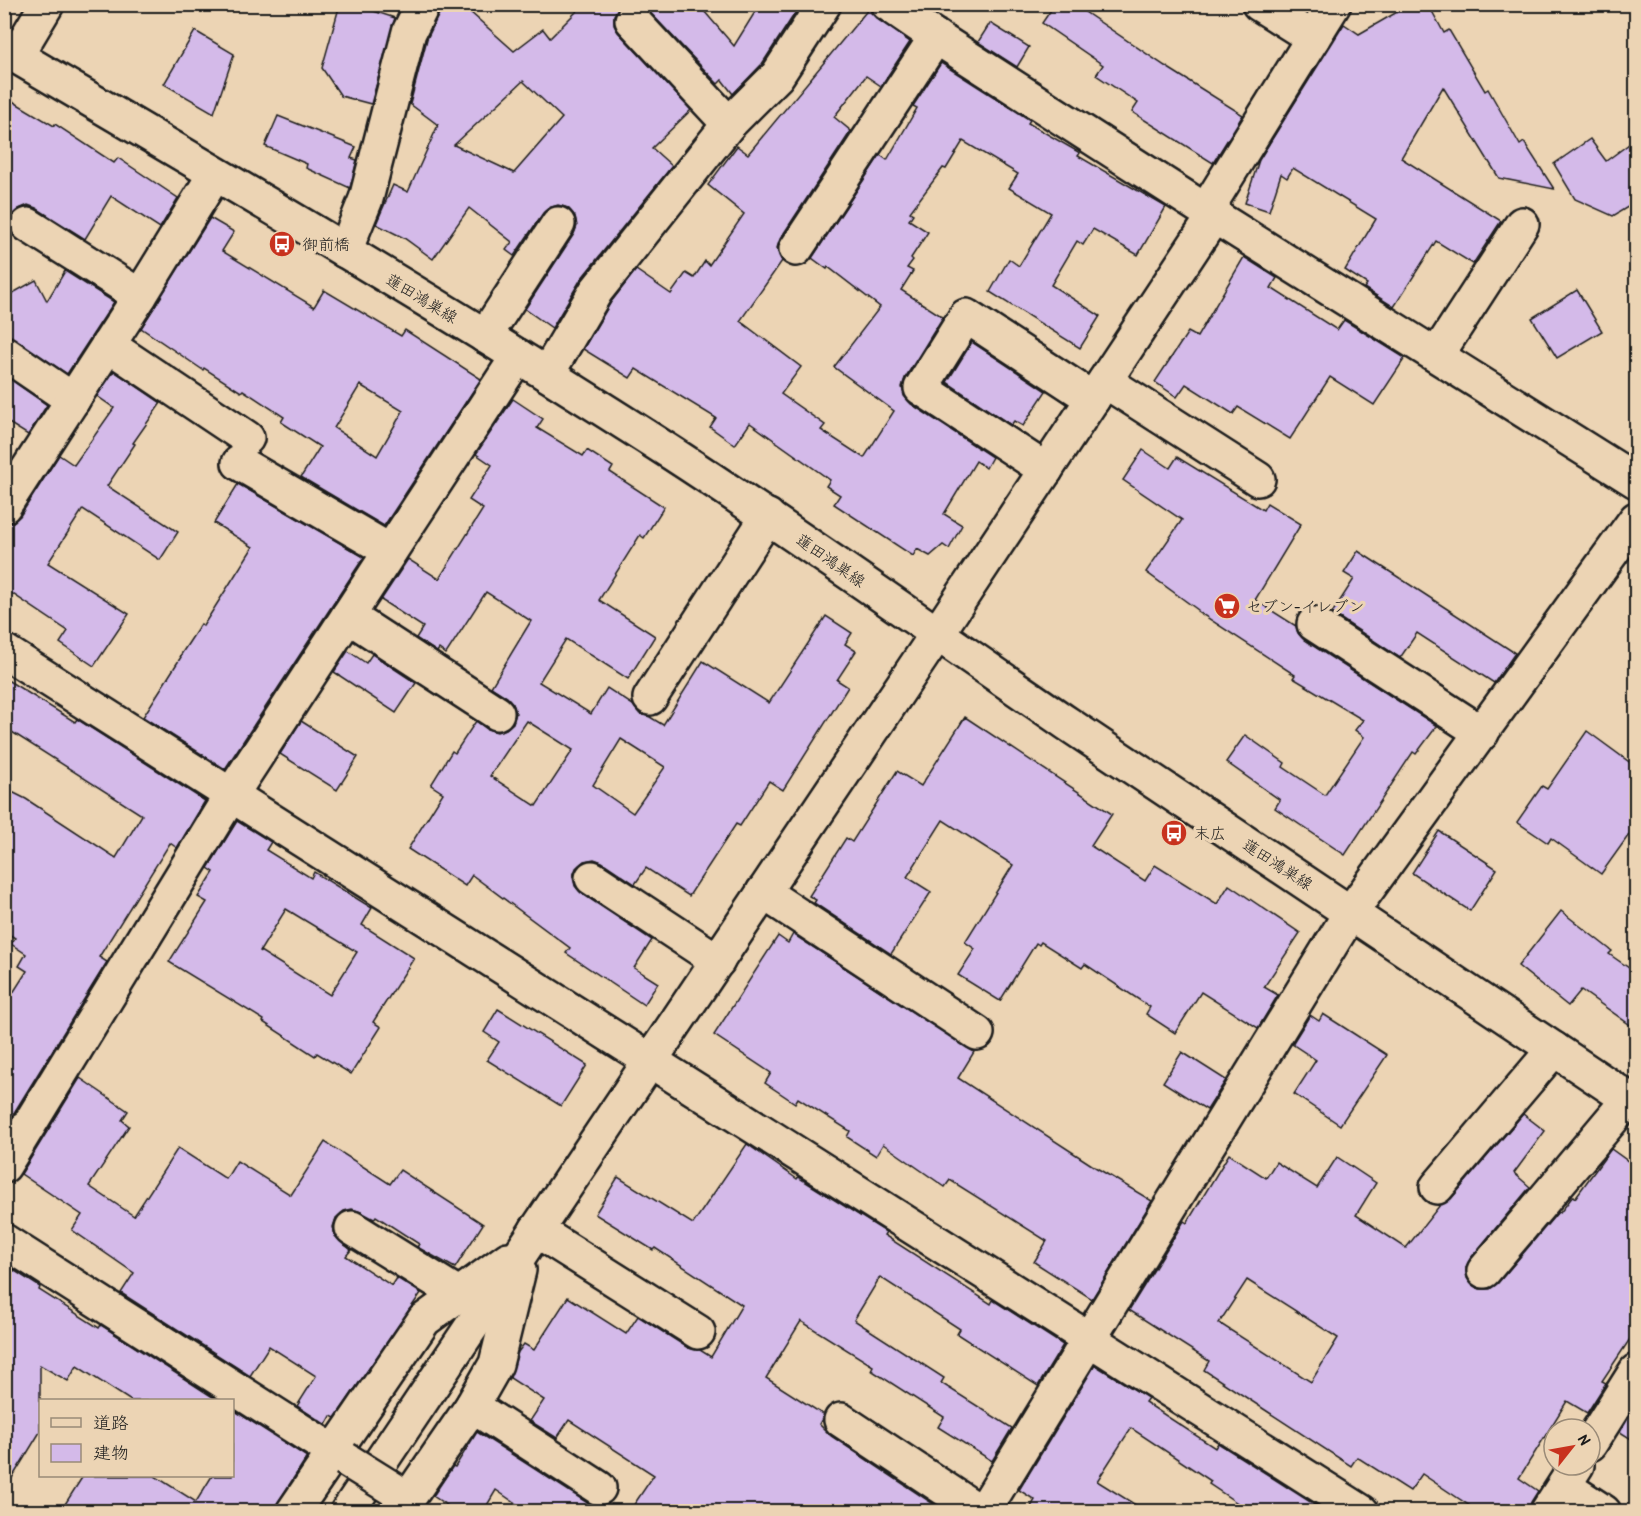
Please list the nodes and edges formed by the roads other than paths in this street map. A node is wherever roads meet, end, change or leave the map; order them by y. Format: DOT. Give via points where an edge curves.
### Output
graph roads {
  1 [pos="47,4"];
  2 [pos="423,4"];
  3 [pos="824,4"];
  4 [pos="888,4"];
  5 [pos="1259,4"];
  6 [pos="1334,4"];
  7 [pos="632,20"];
  8 [pos="936,37"];
  9 [pos="1313,38"];
  10 [pos="10,53"];
  11 [pos="729,124"];
  12 [pos="215,174"];
  13 [pos="1214,216"];
  14 [pos="558,224"];
  15 [pos="1522,224"];
  16 [pos="28,225"];
  17 [pos="796,249"];
  18 [pos="345,251"];
  19 [pos="140,296"];
  20 [pos="485,336"];
  21 [pos="108,345"];
  22 [pos="4,353"];
  23 [pos="1437,355"];
  24 [pos="518,357"];
  25 [pos="548,374"];
  26 [pos="1099,390"];
  27 [pos="73,400"];
  28 [pos="1046,470"];
  29 [pos="1258,479"];
  30 [pos="1636,481"];
  31 [pos="4,506"];
  32 [pos="768,516"];
  33 [pos="1636,519"];
  34 [pos="390,551"];
  35 [pos="348,616"];
  36 [pos="1314,624"];
  37 [pos="937,634"];
  38 [pos="4,651"];
  39 [pos="650,698"];
  40 [pos="496,713"];
  41 [pos="1482,733"];
  42 [pos="231,795"];
  43 [pos="592,878"];
  44 [pos="763,892"];
  45 [pos="1351,912"];
  46 [pos="718,961"];
  47 [pos="978,1033"];
  48 [pos="1554,1049"];
  49 [pos="651,1060"];
  50 [pos="1633,1102"];
  51 [pos="4,1166"];
  52 [pos="1437,1187"];
  53 [pos="352,1228"];
  54 [pos="530,1239"];
  55 [pos="4,1241"];
  56 [pos="1485,1271"];
  57 [pos="458,1294"];
  58 [pos="698,1332"];
  59 [pos="1089,1337"];
  60 [pos="1636,1371"];
  61 [pos="472,1406"];
  62 [pos="841,1420"];
  63 [pos="1602,1425"];
  64 [pos="340,1456"];
  65 [pos="599,1488"];
  66 [pos="1563,1488"];
  67 [pos="406,1503"];
  68 [pos="293,1512"];
  69 [pos="347,1512"];
  70 [pos="981,1512"];
  71 [pos="1362,1512"];
  72 [pos="1604,1512"];
  1 -- 10 [label="street"];
  2 -- 18 [label="street" via="409,32 366,200"];
  3 -- 11 [label="street" via="777,76"];
  4 -- 8 [label="street"];
  5 -- 9 [label="street"];
  6 -- 9 [label="street"];
  7 -- 11 [label="street"];
  8 -- 13 [label="street"];
  8 -- 17 [label="street"];
  9 -- 13 [label="street" via="1213,199"];
  10 -- 12 [label="street, 蓮田鴻巣線"];
  11 -- 25 [label="street" via="596,291"];
  12 -- 18 [label="street, 蓮田鴻巣線"];
  12 -- 19 [label="street"];
  13 -- 23 [label="street"];
  13 -- 26 [label="street"];
  14 -- 20 [label="street"];
  15 -- 23 [label="street"];
  16 -- 19 [label="street"];
  18 -- 20 [label="street, 蓮田鴻巣線"];
  19 -- 21 [label="street"];
  20 -- 24 [label="street, 蓮田鴻巣線"];
  21 -- 27 [label="street"];
  21 -- 34 [label="street" via="243,451"];
  22 -- 27 [label="street"];
  23 -- 30 [label="street"];
  24 -- 25 [label="street, 蓮田鴻巣線"];
  24 -- 34 [label="street"];
  25 -- 32 [label="street, 蓮田鴻巣線"];
  26 -- 28 [label="street"];
  26 -- 28 [label="street" via="966,316 921,388"];
  26 -- 29 [label="street"];
  27 -- 31 [label="street"];
  28 -- 37 [label="street"];
  32 -- 37 [label="street, 蓮田鴻巣線"];
  32 -- 39 [label="street"];
  33 -- 41 [label="street"];
  34 -- 35 [label="street"];
  35 -- 40 [label="street"];
  35 -- 42 [label="street"];
  36 -- 41 [label="street"];
  37 -- 44 [label="street"];
  37 -- 45 [label="street, 蓮田鴻巣線"];
  38 -- 42 [label="street"];
  41 -- 45 [label="street"];
  42 -- 49 [label="street"];
  42 -- 51 [label="street"];
  43 -- 46 [label="street"];
  44 -- 46 [label="street"];
  44 -- 47 [label="street"];
  45 -- 48 [label="street, 蓮田鴻巣線"];
  45 -- 59 [label="street"];
  46 -- 49 [label="street"];
  48 -- 50 [label="street, 蓮田鴻巣線"];
  48 -- 52 [label="street"];
  49 -- 54 [label="street"];
  49 -- 59 [label="street"];
  50 -- 56 [label="street"];
  53 -- 57 [label="street"];
  54 -- 57 [label="street"];
  54 -- 58 [label="street"];
  54 -- 61 [label="street" via="496,1364"];
  54 -- 69 [label="street"];
  55 -- 64 [label="street"];
  57 -- 64 [label="street" via="424,1320"];
  59 -- 70 [label="street"];
  59 -- 71 [label="street"];
  60 -- 63 [label="street"];
  61 -- 65 [label="street"];
  61 -- 67 [label="street"];
  62 -- 70 [label="street"];
  64 -- 67 [label="street, bridge"];
  64 -- 68 [label="street"];
  66 -- 72 [label="street"];
}
